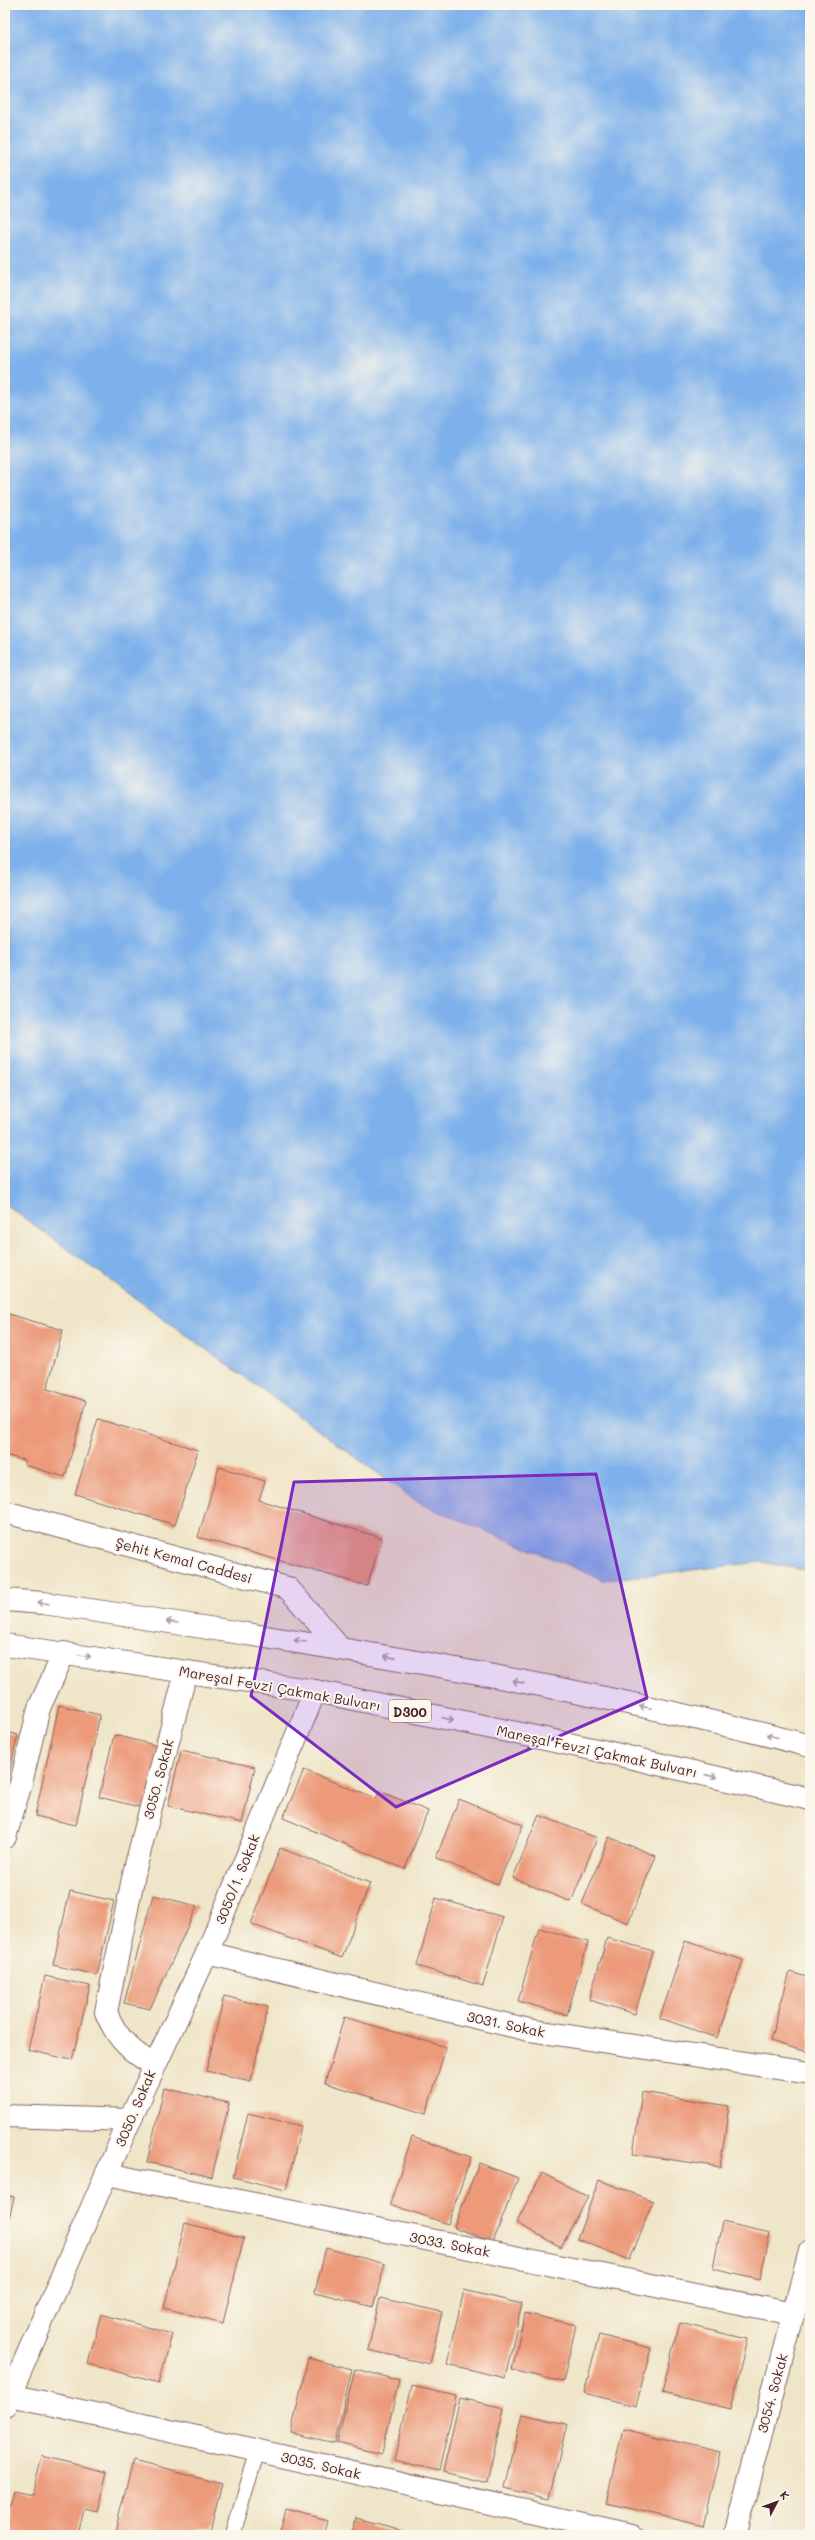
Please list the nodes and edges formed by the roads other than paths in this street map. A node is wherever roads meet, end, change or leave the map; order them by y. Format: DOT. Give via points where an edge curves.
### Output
graph roads {
  1 [pos="5,1512"];
  2 [pos="5,1600"];
  3 [pos="5,1645"];
  4 [pos="339,1647"];
  5 [pos="64,1653"];
  6 [pos="186,1672"];
  7 [pos="315,1691"];
  8 [pos="810,1746"];
  9 [pos="810,1799"];
  10 [pos="5,1837"];
  11 [pos="207,1953"];
  12 [pos="155,2065"];
  13 [pos="810,2073"];
  14 [pos="5,2116"];
  15 [pos="130,2120"];
  16 [pos="107,2174"];
  17 [pos="810,2251"];
  18 [pos="793,2314"];
  19 [pos="7,2400"];
  20 [pos="258,2450"];
  21 [pos="232,2535"];
  22 [pos="632,2535"];
  23 [pos="735,2535"];
  1 -- 4 [label="main road, Şehit Kemal Caddesi" via="288,1588"];
  4 -- 2 [label="main road, one-way" via="51,1604"];
  3 -- 5 [label="main road, Mareşal Fevzi Çakmak Bulvarı / D300"];
  8 -- 4 [label="main road, one-way" via="715,1721"];
  5 -- 6 [label="main road, Mareşal Fevzi Çakmak Bulvarı / D300, one-way"];
  5 -- 10 [label="main road" via="39,1708"];
  6 -- 7 [label="main road, Mareşal Fevzi Çakmak Bulvarı / D300"];
  6 -- 12 [label="main road, 3050. Sokak" via="135,1869 106,2012 121,2040 138,2056"];
  7 -- 9 [label="main road, Mareşal Fevzi Çakmak Bulvarı / D300, one-way" via="602,1751"];
  7 -- 11 [label="main road, 3050/1. Sokak"];
  11 -- 12 [label="main road, 3050/1. Sokak"];
  11 -- 13 [label="main road, 3031. Sokak" via="529,2030"];
  12 -- 15 [label="main road, 3050. Sokak"];
  14 -- 15 [label="main road"];
  15 -- 16 [label="main road, 3050. Sokak"];
  16 -- 18 [label="main road, 3033. Sokak"];
  16 -- 19 [label="main road, 3050. Sokak"];
  17 -- 18 [label="main road, 3054. Sokak"];
  18 -- 23 [label="main road, 3054. Sokak"];
  19 -- 20 [label="main road, 3035. Sokak"];
  20 -- 21 [label="lane"];
  20 -- 22 [label="main road, 3035. Sokak"];
}
